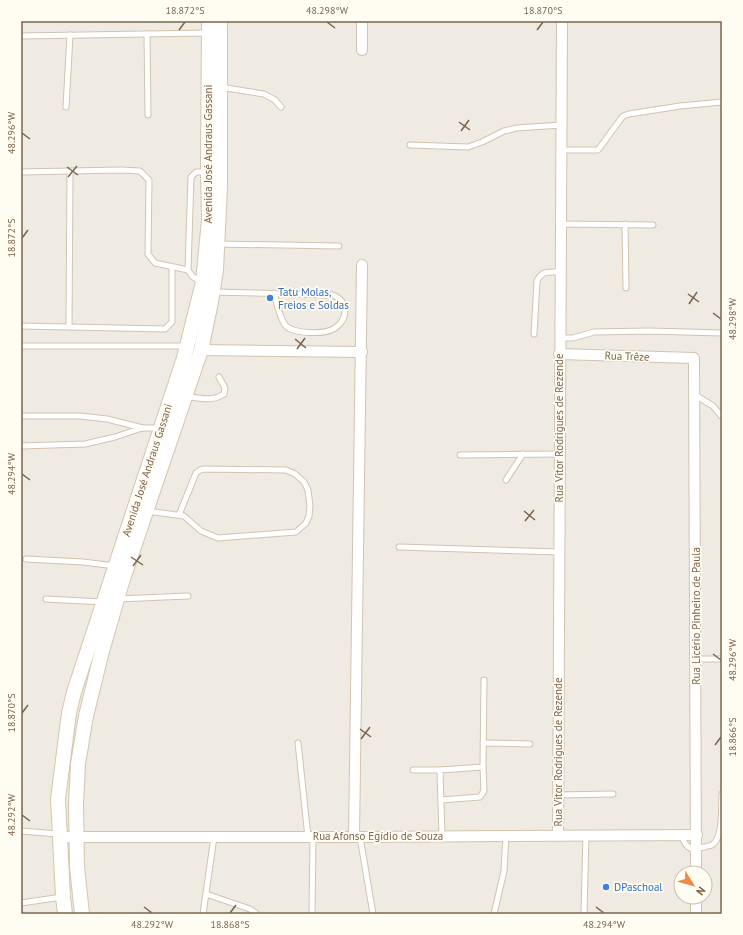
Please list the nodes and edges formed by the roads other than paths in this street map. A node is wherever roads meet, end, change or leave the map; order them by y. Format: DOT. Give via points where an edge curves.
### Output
graph roads {
  1 [pos="362,21"];
  2 [pos="562,21"];
  3 [pos="215,26"];
  4 [pos="147,34"];
  5 [pos="21,36"];
  6 [pos="70,36"];
  7 [pos="362,50"];
  8 [pos="219,87"];
  9 [pos="722,102"];
  10 [pos="66,107"];
  11 [pos="281,107"];
  12 [pos="148,115"];
  13 [pos="561,125"];
  14 [pos="410,145"];
  15 [pos="561,150"];
  16 [pos="70,171"];
  17 [pos="21,172"];
  18 [pos="214,173"];
  19 [pos="560,224"];
  20 [pos="625,224"];
  21 [pos="653,225"];
  22 [pos="217,244"];
  23 [pos="339,246"];
  24 [pos="362,265"];
  25 [pos="172,268"];
  26 [pos="188,270"];
  27 [pos="560,272"];
  28 [pos="208,287"];
  29 [pos="626,288"];
  30 [pos="274,293"];
  31 [pos="21,326"];
  32 [pos="69,327"];
  33 [pos="722,333"];
  34 [pos="534,334"];
  35 [pos="559,338"];
  36 [pos="21,346"];
  37 [pos="187,346"];
  38 [pos="201,350"];
  39 [pos="362,352"];
  40 [pos="559,354"];
  41 [pos="694,358"];
  42 [pos="219,377"];
  43 [pos="695,395"];
  44 [pos="185,396"];
  45 [pos="21,416"];
  46 [pos="722,417"];
  47 [pos="143,428"];
  48 [pos="163,436"];
  49 [pos="21,446"];
  50 [pos="523,454"];
  51 [pos="559,454"];
  52 [pos="460,455"];
  53 [pos="506,480"];
  54 [pos="146,511"];
  55 [pos="179,515"];
  56 [pos="399,547"];
  57 [pos="559,552"];
  58 [pos="26,559"];
  59 [pos="117,576"];
  60 [pos="188,596"];
  61 [pos="46,599"];
  62 [pos="111,601"];
  63 [pos="696,659"];
  64 [pos="722,659"];
  65 [pos="484,680"];
  66 [pos="69,713"];
  67 [pos="86,716"];
  68 [pos="484,742"];
  69 [pos="298,743"];
  70 [pos="530,744"];
  71 [pos="483,768"];
  72 [pos="413,770"];
  73 [pos="440,770"];
  74 [pos="613,794"];
  75 [pos="722,794"];
  76 [pos="558,795"];
  77 [pos="441,800"];
  78 [pos="21,831"];
  79 [pos="697,834"];
  80 [pos="506,835"];
  81 [pos="558,835"];
  82 [pos="586,835"];
  83 [pos="680,835"];
  84 [pos="60,836"];
  85 [pos="77,836"];
  86 [pos="442,836"];
  87 [pos="214,837"];
  88 [pos="311,837"];
  89 [pos="357,837"];
  90 [pos="697,849"];
  91 [pos="696,865"];
  92 [pos="206,894"];
  93 [pos="62,897"];
  94 [pos="21,903"];
  95 [pos="64,914"];
  96 [pos="82,914"];
  97 [pos="203,914"];
  98 [pos="257,914"];
  99 [pos="312,914"];
  100 [pos="373,914"];
  101 [pos="494,914"];
  102 [pos="584,914"];
  1 -- 7 [label="street"];
  2 -- 13 [label="street, Rua Vitor Rodrigues de Rezende"];
  3 -- 4 [label="lane"];
  3 -- 8 [label="main road, Avenida José Andraus Gassani"];
  3 -- 18 [label="main road, Avenida José Andraus Gassani"];
  4 -- 6 [label="lane"];
  4 -- 12 [label="lane"];
  5 -- 6 [label="lane"];
  6 -- 10 [label="lane"];
  8 -- 11 [label="lane" via="264,94"];
  8 -- 18 [label="main road, Avenida José Andraus Gassani"];
  9 -- 15 [label="lane" via="629,114 623,116 598,150"];
  13 -- 14 [label="lane" via="517,128 468,146"];
  13 -- 15 [label="street, Rua Vitor Rodrigues de Rezende"];
  15 -- 19 [label="street, Rua Vitor Rodrigues de Rezende"];
  16 -- 17 [label="lane"];
  16 -- 25 [label="lane" via="140,172 149,180 148,254 155,264"];
  16 -- 32 [label="lane"];
  18 -- 22 [label="main road, Avenida José Andraus Gassani"];
  18 -- 26 [label="lane" via="196,172 191,177"];
  18 -- 28 [label="main road, Avenida José Andraus Gassani" via="209,220"];
  19 -- 20 [label="lane"];
  19 -- 27 [label="street, Rua Vitor Rodrigues de Rezende"];
  20 -- 21 [label="lane"];
  20 -- 29 [label="lane"];
  22 -- 23 [label="lane"];
  22 -- 28 [label="main road, Avenida José Andraus Gassani" via="216,270"];
  24 -- 39 [label="street"];
  25 -- 26 [label="lane"];
  25 -- 32 [label="lane" via="172,322 165,329"];
  26 -- 28 [label="lane" via="193,277"];
  27 -- 34 [label="lane" via="544,272 537,281"];
  27 -- 35 [label="street, Rua Vitor Rodrigues de Rezende"];
  28 -- 30 [label="lane"];
  28 -- 37 [label="main road, Avenida José Andraus Gassani"];
  28 -- 38 [label="main road, Avenida José Andraus Gassani"];
  30 -- 30 [label="lane" via="333,295 343,302 344,316 334,329 325,332 291,330 285,325 279,313"];
  31 -- 32 [label="lane"];
  33 -- 35 [label="lane" via="594,332 573,338"];
  35 -- 40 [label="street, Rua Vitor Rodrigues de Rezende"];
  36 -- 37 [label="lane"];
  37 -- 48 [label="main road, Avenida José Andraus Gassani"];
  38 -- 39 [label="street"];
  38 -- 44 [label="main road, Avenida José Andraus Gassani"];
  39 -- 89 [label="street"];
  40 -- 41 [label="street, Rua Trêze"];
  40 -- 51 [label="street, Rua Vitor Rodrigues de Rezende"];
  41 -- 43 [label="street, Rua Licério Pinheiro de Paula"];
  42 -- 44 [label="lane" via="225,388 224,394 220,397 210,399"];
  43 -- 46 [label="lane" via="713,406"];
  43 -- 63 [label="street, Rua Licério Pinheiro de Paula"];
  44 -- 48 [label="main road, Avenida José Andraus Gassani"];
  45 -- 47 [label="lane" via="80,416 107,419"];
  47 -- 48 [label="lane"];
  47 -- 49 [label="lane" via="85,444"];
  48 -- 54 [label="main road, Avenida José Andraus Gassani"];
  48 -- 59 [label="main road, Avenida José Andraus Gassani"];
  50 -- 51 [label="lane"];
  50 -- 52 [label="lane"];
  50 -- 53 [label="lane"];
  51 -- 57 [label="street, Rua Vitor Rodrigues de Rezende"];
  54 -- 55 [label="lane"];
  54 -- 59 [label="main road, Avenida José Andraus Gassani"];
  55 -- 55 [label="lane" via="189,520 200,531 218,538 296,532 310,516 308,490 304,482 286,470 204,469 196,473"];
  56 -- 57 [label="lane"];
  57 -- 76 [label="street, Rua Vitor Rodrigues de Rezende"];
  58 -- 59 [label="lane" via="83,562"];
  59 -- 62 [label="main road, Avenida José Andraus Gassani"];
  60 -- 62 [label="lane"];
  61 -- 62 [label="lane"];
  62 -- 66 [label="main road, Avenida José Andraus Gassani" via="74,692"];
  62 -- 67 [label="main road, Avenida José Andraus Gassani"];
  63 -- 64 [label="lane"];
  63 -- 79 [label="street, Rua Licério Pinheiro de Paula"];
  65 -- 68 [label="lane"];
  66 -- 67 [label="main road"];
  66 -- 84 [label="main road, Avenida José Andraus Gassani" via="58,799"];
  67 -- 85 [label="main road, Avenida José Andraus Gassani" via="78,764"];
  68 -- 70 [label="lane"];
  68 -- 71 [label="lane"];
  69 -- 88 [label="lane"];
  71 -- 73 [label="lane"];
  71 -- 77 [label="lane" via="484,791 480,797"];
  72 -- 73 [label="lane"];
  73 -- 77 [label="lane"];
  74 -- 76 [label="lane"];
  75 -- 90 [label="lane" via="720,827 716,840"];
  76 -- 81 [label="street, Rua Vitor Rodrigues de Rezende"];
  77 -- 86 [label="lane"];
  78 -- 84 [label="lane"];
  79 -- 83 [label="street, Rua Afonso Egídio de Souza"];
  79 -- 90 [label="street, Rua Licério Pinheiro de Paula"];
  80 -- 81 [label="street, Rua Afonso Egídio de Souza"];
  80 -- 86 [label="street, Rua Afonso Egídio de Souza"];
  80 -- 101 [label="lane" via="504,871"];
  81 -- 82 [label="street, Rua Afonso Egídio de Souza"];
  82 -- 83 [label="street, Rua Afonso Egídio de Souza"];
  82 -- 102 [label="lane"];
  83 -- 90 [label="lane" via="686,847"];
  84 -- 85 [label="street, Rua Afonso Egídio de Souza"];
  84 -- 93 [label="main road, Avenida José Andraus Gassani"];
  85 -- 87 [label="street, Rua Afonso Egídio de Souza"];
  85 -- 96 [label="main road, Avenida José Andraus Gassani"];
  86 -- 89 [label="street, Rua Afonso Egídio de Souza"];
  87 -- 88 [label="street, Rua Afonso Egídio de Souza"];
  87 -- 92 [label="lane"];
  88 -- 89 [label="street, Rua Afonso Egídio de Souza"];
  88 -- 99 [label="lane"];
  89 -- 100 [label="lane"];
  90 -- 91 [label="street, Rua Licério Pinheiro de Paula"];
  92 -- 97 [label="lane"];
  92 -- 98 [label="lane" via="250,908"];
  93 -- 94 [label="lane"];
  93 -- 95 [label="main road, Avenida José Andraus Gassani"];
}
